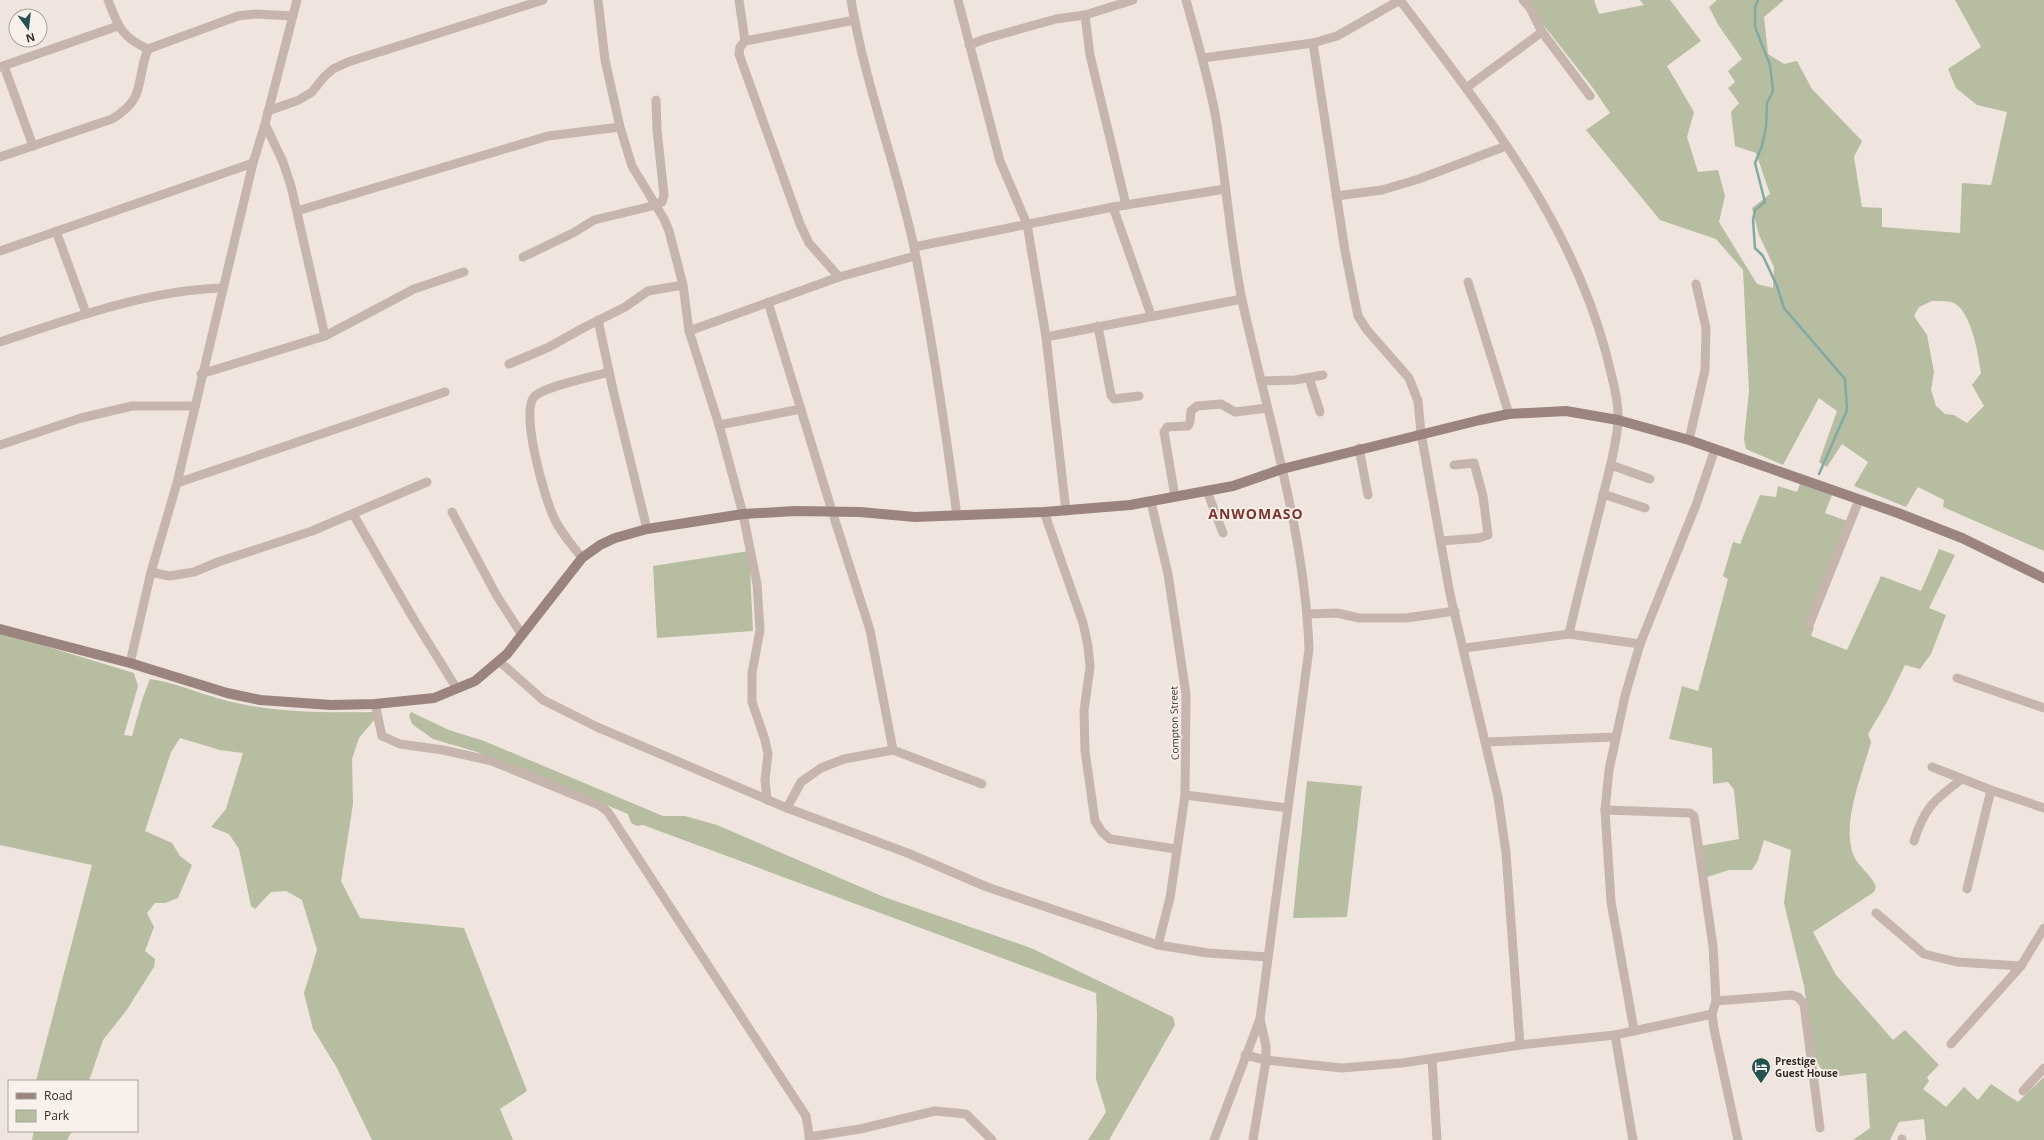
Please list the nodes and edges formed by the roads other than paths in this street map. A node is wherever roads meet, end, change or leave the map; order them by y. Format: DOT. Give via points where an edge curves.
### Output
graph roads {
  1 [pos="108,0"];
  2 [pos="297,0"];
  3 [pos="543,0"];
  4 [pos="598,0"];
  5 [pos="739,0"];
  6 [pos="851,0"];
  7 [pos="958,0"];
  8 [pos="1133,0"];
  9 [pos="1186,0"];
  10 [pos="1400,0"];
  11 [pos="1523,0"];
  12 [pos="1085,15"];
  13 [pos="293,16"];
  14 [pos="855,20"];
  15 [pos="118,26"];
  16 [pos="1542,32"];
  17 [pos="745,41"];
  18 [pos="1312,43"];
  19 [pos="969,45"];
  20 [pos="148,49"];
  21 [pos="1203,58"];
  22 [pos="2,66"];
  23 [pos="1466,88"];
  24 [pos="1590,96"];
  25 [pos="656,100"];
  26 [pos="268,111"];
  27 [pos="265,124"];
  28 [pos="620,127"];
  29 [pos="33,146"];
  30 [pos="1506,146"];
  31 [pos="0,157"];
  32 [pos="253,163"];
  33 [pos="1225,189"];
  34 [pos="1336,196"];
  35 [pos="656,205"];
  36 [pos="1126,205"];
  37 [pos="1113,207"];
  38 [pos="297,211"];
  39 [pos="1027,224"];
  40 [pos="56,231"];
  41 [pos="0,250"];
  42 [pos="914,251"];
  43 [pos="523,257"];
  44 [pos="464,272"];
  45 [pos="839,277"];
  46 [pos="1468,282"];
  47 [pos="1696,284"];
  48 [pos="683,285"];
  49 [pos="222,288"];
  50 [pos="1242,299"];
  51 [pos="768,302"];
  52 [pos="86,313"];
  53 [pos="1151,315"];
  54 [pos="598,320"];
  55 [pos="1098,326"];
  56 [pos="689,331"];
  57 [pos="325,336"];
  58 [pos="1046,337"];
  59 [pos="0,342"];
  60 [pos="509,364"];
  61 [pos="609,372"];
  62 [pos="201,374"];
  63 [pos="1323,375"];
  64 [pos="1310,378"];
  65 [pos="1261,381"];
  66 [pos="445,392"];
  67 [pos="1139,396"];
  68 [pos="195,406"];
  69 [pos="802,408"];
  70 [pos="1267,408"];
  71 [pos="1320,412"];
  72 [pos="1509,414"];
  73 [pos="1618,420"];
  74 [pos="719,424"];
  75 [pos="1421,433"];
  76 [pos="1689,440"];
  77 [pos="0,445"];
  78 [pos="1358,448"];
  79 [pos="1715,449"];
  80 [pos="1454,465"];
  81 [pos="1610,465"];
  82 [pos="1282,469"];
  83 [pos="1650,479"];
  84 [pos="427,482"];
  85 [pos="177,483"];
  86 [pos="1207,491"];
  87 [pos="1603,494"];
  88 [pos="1368,495"];
  89 [pos="1175,497"];
  90 [pos="1859,500"];
  91 [pos="1151,502"];
  92 [pos="1645,508"];
  93 [pos="832,511"];
  94 [pos="1066,511"];
  95 [pos="452,512"];
  96 [pos="1044,512"];
  97 [pos="353,514"];
  98 [pos="743,514"];
  99 [pos="957,516"];
  100 [pos="647,530"];
  101 [pos="1223,533"];
  102 [pos="1441,541"];
  103 [pos="582,558"];
  104 [pos="151,572"];
  105 [pos="2044,578"];
  106 [pos="1454,611"];
  107 [pos="1308,614"];
  108 [pos="1809,625"];
  109 [pos="0,629"];
  110 [pos="1568,634"];
  111 [pos="522,635"];
  112 [pos="1640,644"];
  113 [pos="1465,648"];
  114 [pos="499,661"];
  115 [pos="130,663"];
  116 [pos="1957,678"];
  117 [pos="457,689"];
  118 [pos="375,704"];
  119 [pos="2044,708"];
  120 [pos="1615,737"];
  121 [pos="1486,742"];
  122 [pos="893,750"];
  123 [pos="1932,767"];
  124 [pos="1962,779"];
  125 [pos="982,784"];
  126 [pos="1991,790"];
  127 [pos="1185,795"];
  128 [pos="767,800"];
  129 [pos="787,808"];
  130 [pos="1288,808"];
  131 [pos="2044,808"];
  132 [pos="1605,810"];
  133 [pos="1914,841"];
  134 [pos="1176,849"];
  135 [pos="1967,889"];
  136 [pos="1876,913"];
  137 [pos="2044,928"];
  138 [pos="1158,945"];
  139 [pos="1268,957"];
  140 [pos="2020,966"];
  141 [pos="1716,1001"];
  142 [pos="1712,1014"];
  143 [pos="1260,1019"];
  144 [pos="1634,1030"];
  145 [pos="1615,1035"];
  146 [pos="1951,1044"];
  147 [pos="1520,1045"];
  148 [pos="1245,1055"];
  149 [pos="1432,1059"];
  150 [pos="1266,1060"];
  151 [pos="2044,1068"];
  152 [pos="2023,1091"];
  153 [pos="1820,1128"];
  154 [pos="809,1138"];
  155 [pos="992,1140"];
  156 [pos="1214,1140"];
  157 [pos="1253,1140"];
  158 [pos="1437,1140"];
  159 [pos="1633,1140"];
  160 [pos="1738,1140"];
  1 -- 15 [label="street"];
  2 -- 13 [label="street"];
  3 -- 26 [label="street" via="348,62 334,69 312,92 299,100"];
  4 -- 28 [label="street" via="605,60"];
  5 -- 17 [label="street"];
  6 -- 14 [label="street"];
  7 -- 19 [label="street"];
  8 -- 12 [label="street"];
  9 -- 21 [label="street"];
  10 -- 18 [label="street" via="1337,36"];
  10 -- 23 [label="street"];
  11 -- 16 [label="street"];
  12 -- 19 [label="street" via="1056,19"];
  12 -- 36 [label="street" via="1090,55"];
  13 -- 20 [label="street" via="238,16"];
  13 -- 26 [label="street"];
  14 -- 17 [label="street"];
  14 -- 42 [label="street"];
  15 -- 20 [label="street" via="126,37"];
  15 -- 22 [label="street"];
  16 -- 23 [label="street"];
  16 -- 24 [label="street"];
  17 -- 45 [label="street" via="740,47 740,61 800,224 810,243"];
  18 -- 21 [label="street"];
  18 -- 34 [label="street"];
  19 -- 39 [label="street" via="1000,161"];
  20 -- 29 [label="street" via="142,65 138,94 123,112 112,119"];
  21 -- 33 [label="street" via="1216,121"];
  22 -- 29 [label="street"];
  23 -- 30 [label="street"];
  25 -- 35 [label="street" via="664,195 662,202"];
  26 -- 27 [label="street"];
  27 -- 32 [label="street"];
  27 -- 38 [label="street" via="283,162"];
  28 -- 35 [label="street" via="632,166"];
  28 -- 38 [label="street" via="548,136"];
  29 -- 31 [label="street"];
  30 -- 34 [label="street" via="1419,179 1382,190"];
  30 -- 73 [label="street" via="1535,191 1572,258 1598,326 1614,386"];
  32 -- 40 [label="street"];
  32 -- 49 [label="street"];
  33 -- 36 [label="street"];
  33 -- 50 [label="street"];
  34 -- 75 [label="street" via="1358,316 1412,383 1418,401"];
  35 -- 43 [label="street" via="594,220 567,237"];
  35 -- 48 [label="street" via="669,230"];
  36 -- 37 [label="street"];
  37 -- 39 [label="street"];
  37 -- 53 [label="street"];
  38 -- 57 [label="street"];
  39 -- 42 [label="street"];
  39 -- 58 [label="street"];
  40 -- 41 [label="street"];
  40 -- 52 [label="street"];
  42 -- 45 [label="street"];
  42 -- 99 [label="street" via="942,406"];
  44 -- 57 [label="street" via="414,289"];
  45 -- 51 [label="street"];
  46 -- 72 [label="street"];
  47 -- 76 [label="street" via="1706,328 1705,370"];
  48 -- 54 [label="street" via="648,291 625,307"];
  48 -- 56 [label="street"];
  49 -- 52 [label="street" via="201,288 171,293"];
  49 -- 62 [label="street"];
  50 -- 53 [label="street"];
  50 -- 65 [label="street"];
  51 -- 56 [label="street"];
  51 -- 69 [label="street"];
  52 -- 59 [label="street"];
  53 -- 55 [label="street"];
  54 -- 60 [label="street" via="549,347"];
  54 -- 61 [label="street"];
  55 -- 58 [label="street"];
  55 -- 67 [label="street" via="1111,395 1114,399"];
  56 -- 74 [label="street"];
  57 -- 62 [label="street"];
  58 -- 94 [label="street"];
  61 -- 100 [label="street"];
  61 -- 103 [label="street" via="544,390 534,396 530,404 532,437 545,495 554,518"];
  62 -- 68 [label="street"];
  63 -- 64 [label="street"];
  64 -- 65 [label="street"];
  64 -- 71 [label="street"];
  65 -- 70 [label="street"];
  66 -- 85 [label="street"];
  68 -- 77 [label="street" via="132,406 81,418"];
  68 -- 85 [label="street"];
  69 -- 74 [label="street"];
  69 -- 93 [label="street"];
  70 -- 82 [label="street"];
  70 -- 89 [label="street" via="1235,412 1221,404 1197,406 1191,411 1188,426 1167,426 1164,432"];
  72 -- 73 [label="street" via="1566,411"];
  72 -- 75 [label="street"];
  73 -- 76 [label="street"];
  73 -- 81 [label="street"];
  74 -- 98 [label="street"];
  75 -- 78 [label="street"];
  75 -- 102 [label="street"];
  76 -- 79 [label="street"];
  78 -- 82 [label="street"];
  78 -- 88 [label="street"];
  79 -- 90 [label="street" via="1792,474"];
  79 -- 112 [label="street" via="1696,505"];
  80 -- 102 [label="street" via="1474,463 1483,496 1488,535"];
  81 -- 83 [label="street"];
  81 -- 87 [label="street"];
  82 -- 86 [label="street" via="1233,486"];
  82 -- 107 [label="street"];
  84 -- 97 [label="street"];
  85 -- 104 [label="street"];
  86 -- 89 [label="street"];
  86 -- 101 [label="street"];
  87 -- 92 [label="street"];
  87 -- 110 [label="street"];
  89 -- 91 [label="street"];
  90 -- 105 [label="street" via="1898,512 1962,538"];
  90 -- 108 [label="street"];
  91 -- 94 [label="street"];
  91 -- 127 [label="street, Compton Street" via="1168,574 1186,694"];
  93 -- 98 [label="street"];
  93 -- 99 [label="street" via="915,517"];
  93 -- 122 [label="street" via="870,630"];
  94 -- 96 [label="street"];
  95 -- 111 [label="street" via="497,596"];
  96 -- 99 [label="street"];
  96 -- 134 [label="street" via="1088,646 1090,667 1084,711 1085,751 1095,821 1110,839"];
  97 -- 104 [label="street" via="194,572 169,576"];
  97 -- 117 [label="street"];
  98 -- 100 [label="street"];
  98 -- 128 [label="street" via="757,584 760,630 752,673 752,702 768,754 765,780"];
  100 -- 103 [label="street" via="616,538 600,545"];
  102 -- 106 [label="street"];
  103 -- 111 [label="street"];
  104 -- 115 [label="street"];
  106 -- 107 [label="street" via="1406,618 1359,618 1337,613"];
  106 -- 113 [label="street"];
  107 -- 130 [label="street" via="1309,649"];
  109 -- 115 [label="street"];
  110 -- 112 [label="street"];
  110 -- 113 [label="street"];
  111 -- 114 [label="street"];
  112 -- 120 [label="street"];
  113 -- 121 [label="street"];
  114 -- 117 [label="street" via="475,681"];
  114 -- 128 [label="street" via="543,700 563,711"];
  115 -- 118 [label="street" via="184,681 260,700 331,705"];
  116 -- 119 [label="street"];
  117 -- 118 [label="street" via="434,698"];
  118 -- 154 [label="street" via="382,736 392,741 492,761 600,805 608,812 806,1116"];
  120 -- 121 [label="street"];
  120 -- 132 [label="street"];
  121 -- 147 [label="street" via="1498,797 1506,853"];
  122 -- 125 [label="street"];
  122 -- 129 [label="street" via="844,759 821,768 801,782"];
  123 -- 124 [label="street"];
  124 -- 126 [label="street"];
  124 -- 133 [label="street" via="1940,795 1928,808"];
  126 -- 131 [label="street"];
  126 -- 135 [label="street"];
  127 -- 130 [label="street"];
  127 -- 134 [label="street, Compton Street"];
  128 -- 129 [label="street"];
  129 -- 138 [label="street" via="910,854 987,887"];
  130 -- 139 [label="street"];
  132 -- 141 [label="street" via="1690,813 1694,816 1713,946"];
  132 -- 144 [label="street" via="1612,908"];
  134 -- 138 [label="street, Compton Street" via="1170,898"];
  136 -- 140 [label="street" via="1924,954 1957,962"];
  137 -- 140 [label="street"];
  138 -- 139 [label="street" via="1208,953"];
  139 -- 143 [label="street"];
  140 -- 146 [label="street"];
  141 -- 142 [label="street"];
  141 -- 153 [label="street" via="1792,995 1804,1004"];
  142 -- 144 [label="street"];
  142 -- 160 [label="street"];
  143 -- 148 [label="street"];
  143 -- 150 [label="street" via="1266,1046"];
  144 -- 145 [label="street"];
  145 -- 147 [label="street"];
  145 -- 159 [label="street"];
  147 -- 149 [label="street"];
  148 -- 150 [label="street"];
  148 -- 156 [label="street"];
  149 -- 150 [label="street" via="1342,1068"];
  149 -- 158 [label="street"];
  150 -- 157 [label="street"];
  151 -- 152 [label="street"];
  154 -- 155 [label="street" via="934,1111 966,1114"];
}
